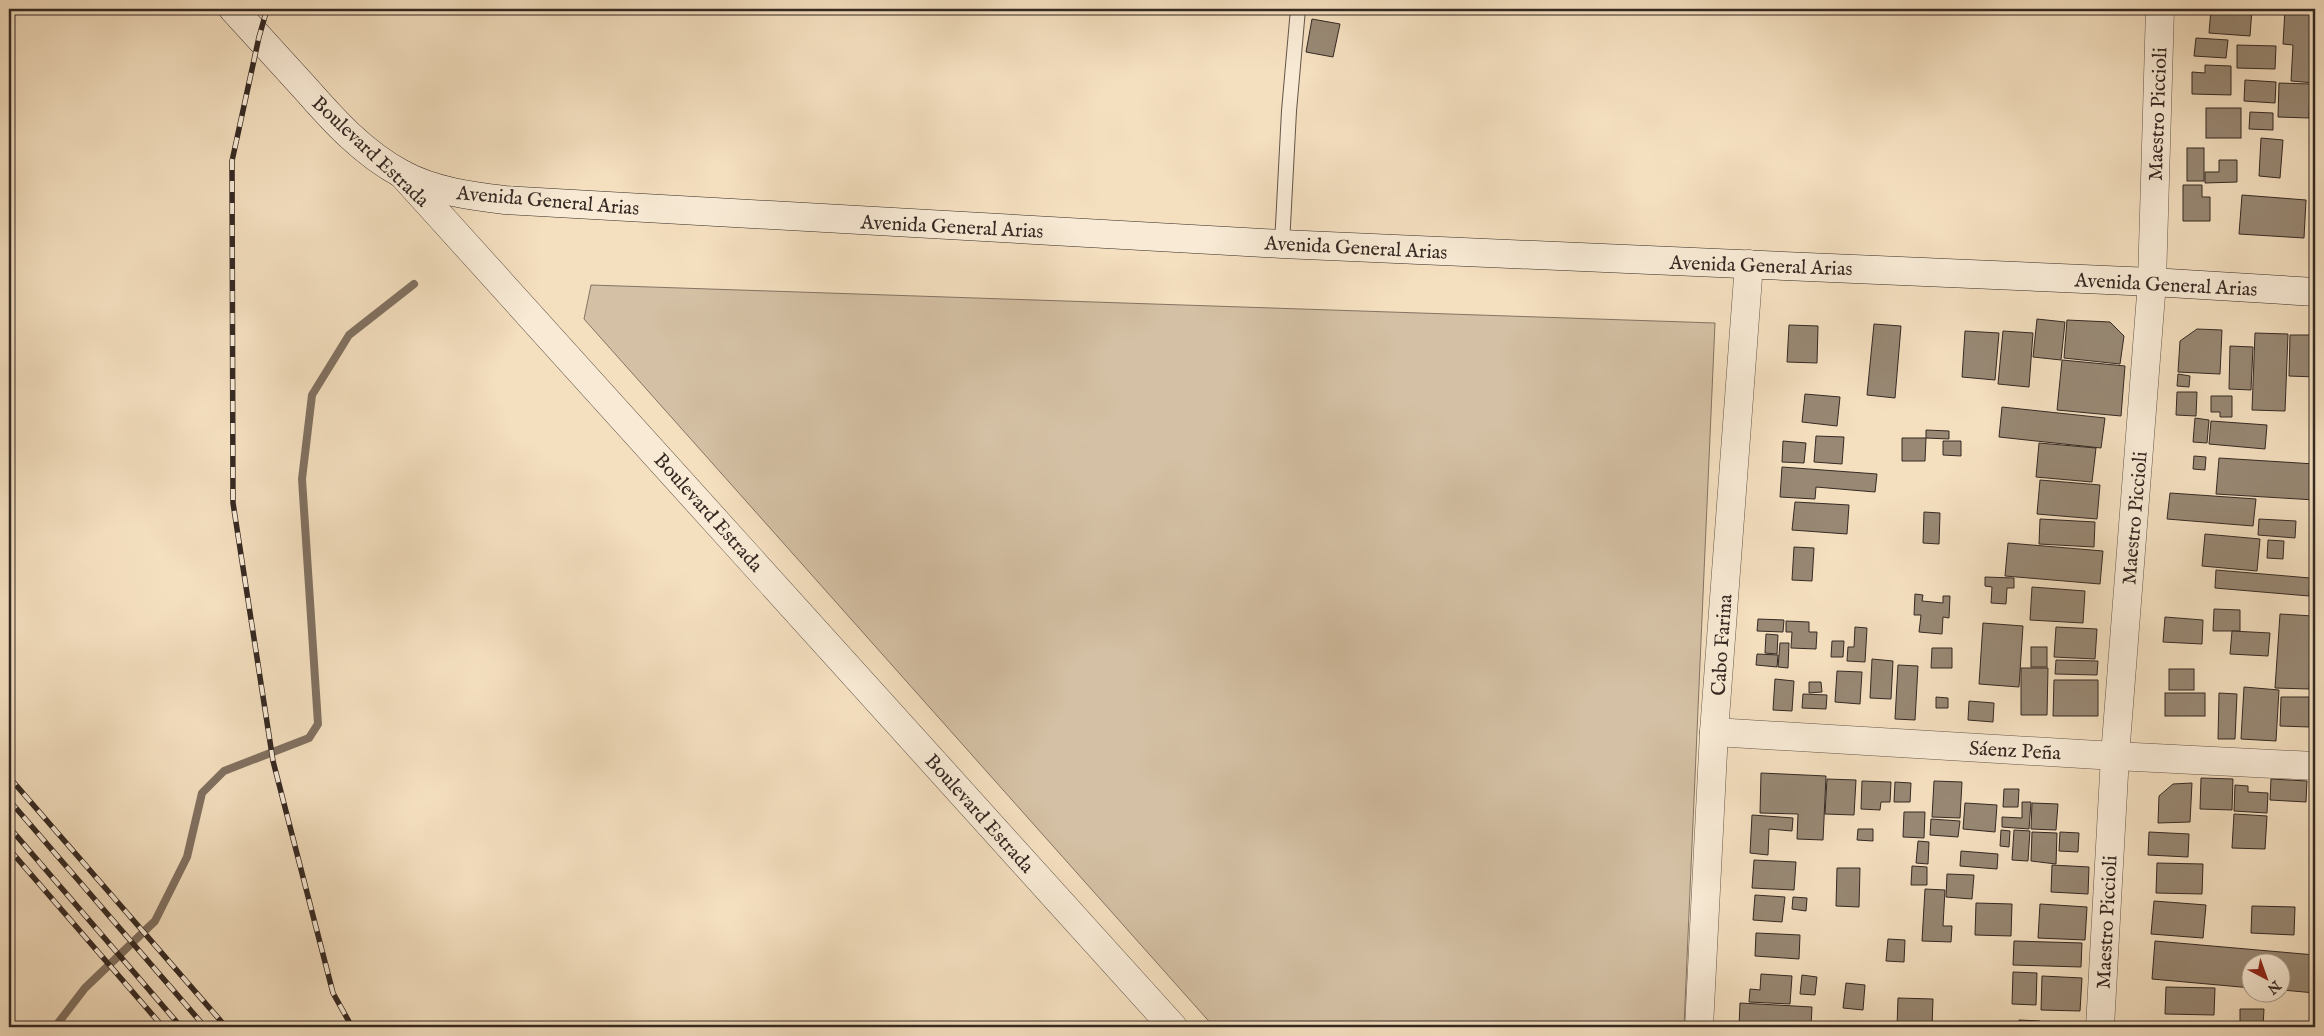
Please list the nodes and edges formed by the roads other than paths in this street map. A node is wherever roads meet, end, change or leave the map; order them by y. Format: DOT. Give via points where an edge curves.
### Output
graph roads {
  1 [pos="233,9"];
  2 [pos="1298,9"];
  3 [pos="2160,9"];
  4 [pos="402,174"];
  5 [pos="1282,244"];
  6 [pos="1749,264"];
  7 [pos="2152,282"];
  8 [pos="2315,292"];
  9 [pos="1714,732"];
  10 [pos="2115,756"];
  11 [pos="2315,766"];
  12 [pos="1173,1027"];
  13 [pos="1699,1027"];
  14 [pos="2100,1027"];
  1 -- 4 [label="street, Boulevard Estrada" via="349,136"];
  2 -- 5 [label="lane"];
  3 -- 7 [label="street, Maestro Piccioli"];
  4 -- 5 [label="street, Avenida General Arias" via="433,188 505,200"];
  4 -- 12 [label="street, Boulevard Estrada"];
  5 -- 6 [label="street, Avenida General Arias"];
  6 -- 7 [label="street, Avenida General Arias"];
  6 -- 9 [label="street, Cabo Farina"];
  7 -- 8 [label="street, Avenida General Arias"];
  7 -- 10 [label="street, Maestro Piccioli"];
  9 -- 10 [label="street, Sáenz Peña"];
  9 -- 13 [label="street, Cabo Farina"];
  10 -- 11 [label="street, Sáenz Peña"];
  10 -- 14 [label="street, Maestro Piccioli"];
}
